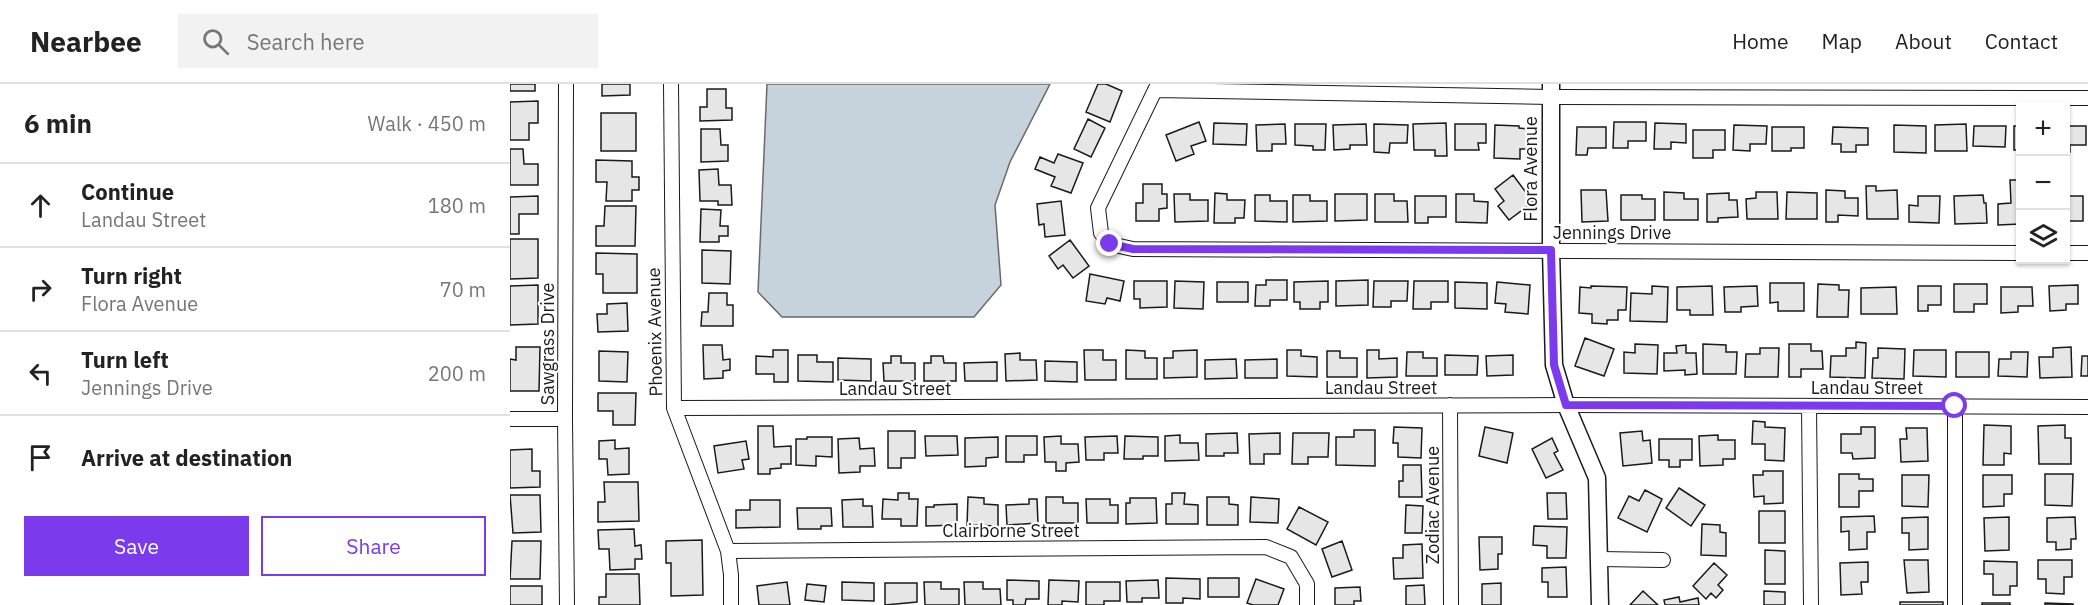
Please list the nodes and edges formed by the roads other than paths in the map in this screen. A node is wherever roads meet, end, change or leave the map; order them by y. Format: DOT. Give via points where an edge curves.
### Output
graph roads {
  1 [pos="566,84"];
  2 [pos="671,84"];
  3 [pos="1156,87"];
  4 [pos="1551,91"];
  5 [pos="2088,98"];
  6 [pos="1551,250"];
  7 [pos="2016,253"];
  8 [pos="2070,253"];
  9 [pos="2088,253"];
  10 [pos="1450,405"];
  11 [pos="1566,405"];
  12 [pos="1809,406"];
  13 [pos="1955,406"];
  14 [pos="2088,407"];
  15 [pos="674,408"];
  16 [pos="510,419"];
  17 [pos="565,419"];
  18 [pos="729,551"];
  19 [pos="1600,559"];
  20 [pos="1663,560"];
  21 [pos="567,605"];
  22 [pos="731,605"];
  23 [pos="1307,605"];
  24 [pos="1451,605"];
  25 [pos="1600,605"];
  26 [pos="1811,605"];
  27 [pos="1955,605"];
  1 -- 17 [label="street, Sawgrass Drive"];
  2 -- 15 [label="street, Phoenix Avenue"];
  3 -- 4 [label="street"];
  3 -- 6 [label="street, Jennings Drive" via="1098,208 1101,233 1110,244 1133,249"];
  4 -- 5 [label="street"];
  4 -- 6 [label="street, Flora Avenue"];
  6 -- 7 [label="street, Jennings Drive"];
  6 -- 11 [label="street, Flora Avenue" via="1554,365"];
  8 -- 9 [label="street"];
  10 -- 11 [label="street, Landau Street"];
  10 -- 15 [label="street, Landau Street"];
  10 -- 24 [label="street, Zodiac Avenue"];
  11 -- 12 [label="street, Landau Street"];
  11 -- 19 [label="street, Flora Avenue" via="1597,478"];
  12 -- 13 [label="street, Landau Street"];
  12 -- 26 [label="street"];
  13 -- 14 [label="street, Landau Street"];
  13 -- 27 [label="street"];
  15 -- 18 [label="street, Phoenix Avenue"];
  16 -- 17 [label="street"];
  17 -- 21 [label="street, Sawgrass Drive"];
  18 -- 22 [label="street, Phoenix Avenue"];
  18 -- 23 [label="street, Clairborne Street" via="1266,547 1291,557 1307,584"];
  19 -- 20 [label="street"];
  19 -- 25 [label="street, Flora Avenue"];
}
